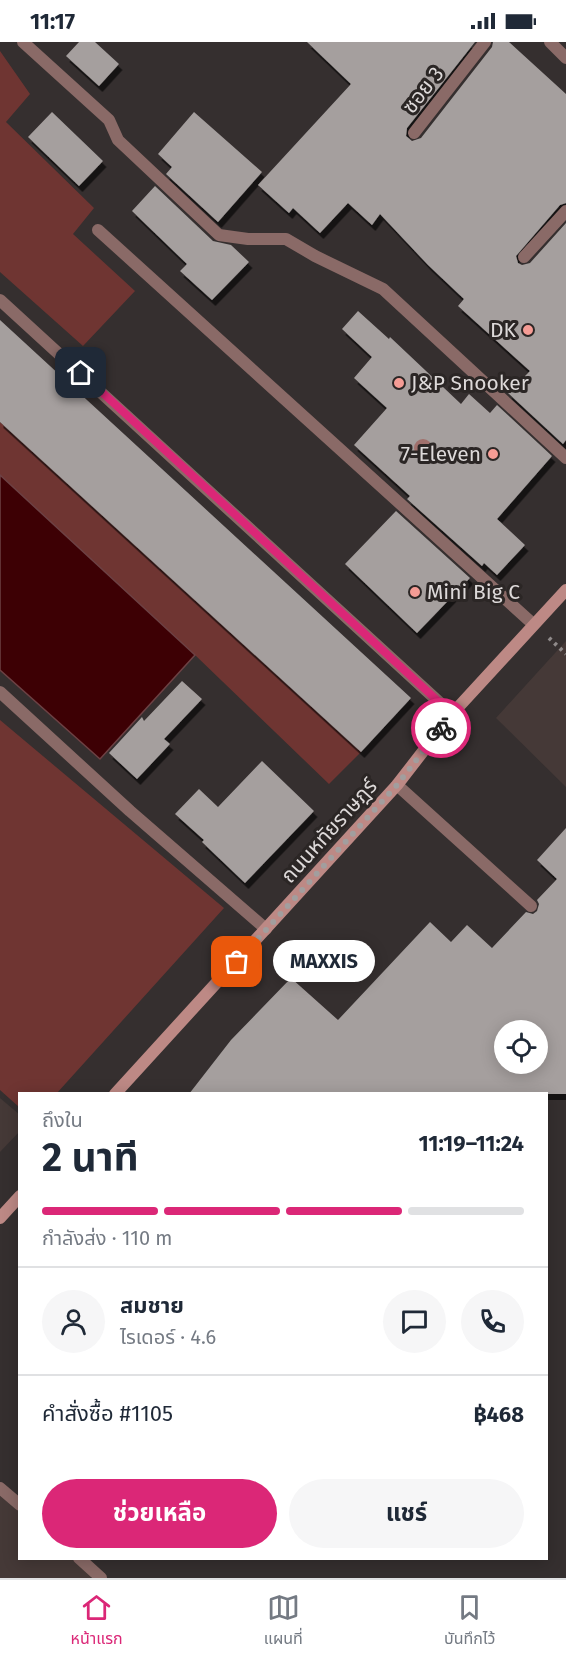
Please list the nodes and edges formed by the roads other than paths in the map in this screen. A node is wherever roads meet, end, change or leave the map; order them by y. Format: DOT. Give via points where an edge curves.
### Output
graph roads {
  1 [pos="23,42"];
  2 [pos="485,42"];
  3 [pos="550,42"];
  4 [pos="566,58"];
  5 [pos="414,133"];
  6 [pos="566,212"];
  7 [pos="98,230"];
  8 [pos="524,257"];
  9 [pos="0,300"];
  10 [pos="566,458"];
  11 [pos="566,590"];
  12 [pos="533,624"];
  13 [pos="0,692"];
  14 [pos="452,714"];
  15 [pos="397,785"];
  16 [pos="531,906"];
  17 [pos="266,929"];
  18 [pos="117,1092"];
  19 [pos="18,1198"];
  20 [pos="0,1218"];
  21 [pos="0,1488"];
  22 [pos="18,1503"];
  23 [pos="81,1560"];
  24 [pos="101,1578"];
  1 -- 10 [label="street" via="109,120 117,140 219,235 286,238 383,289"];
  2 -- 5 [label="street, ซอย 3"];
  3 -- 4 [label="street"];
  6 -- 8 [label="street"];
  7 -- 12 [label="street"];
  9 -- 14 [label="street"];
  11 -- 12 [label="main road, ถนนหทัยราษฎร์"];
  12 -- 14 [label="main road, ถนนหทัยราษฎร์"];
  13 -- 17 [label="street"];
  14 -- 15 [label="main road, ถนนหทัยราษฎร์"];
  15 -- 16 [label="street"];
  15 -- 17 [label="main road, ถนนหทัยราษฎร์"];
  17 -- 18 [label="main road, ถนนหทัยราษฎร์"];
  19 -- 20 [label="main road"];
  21 -- 22 [label="street"];
  23 -- 24 [label="street"];
}
